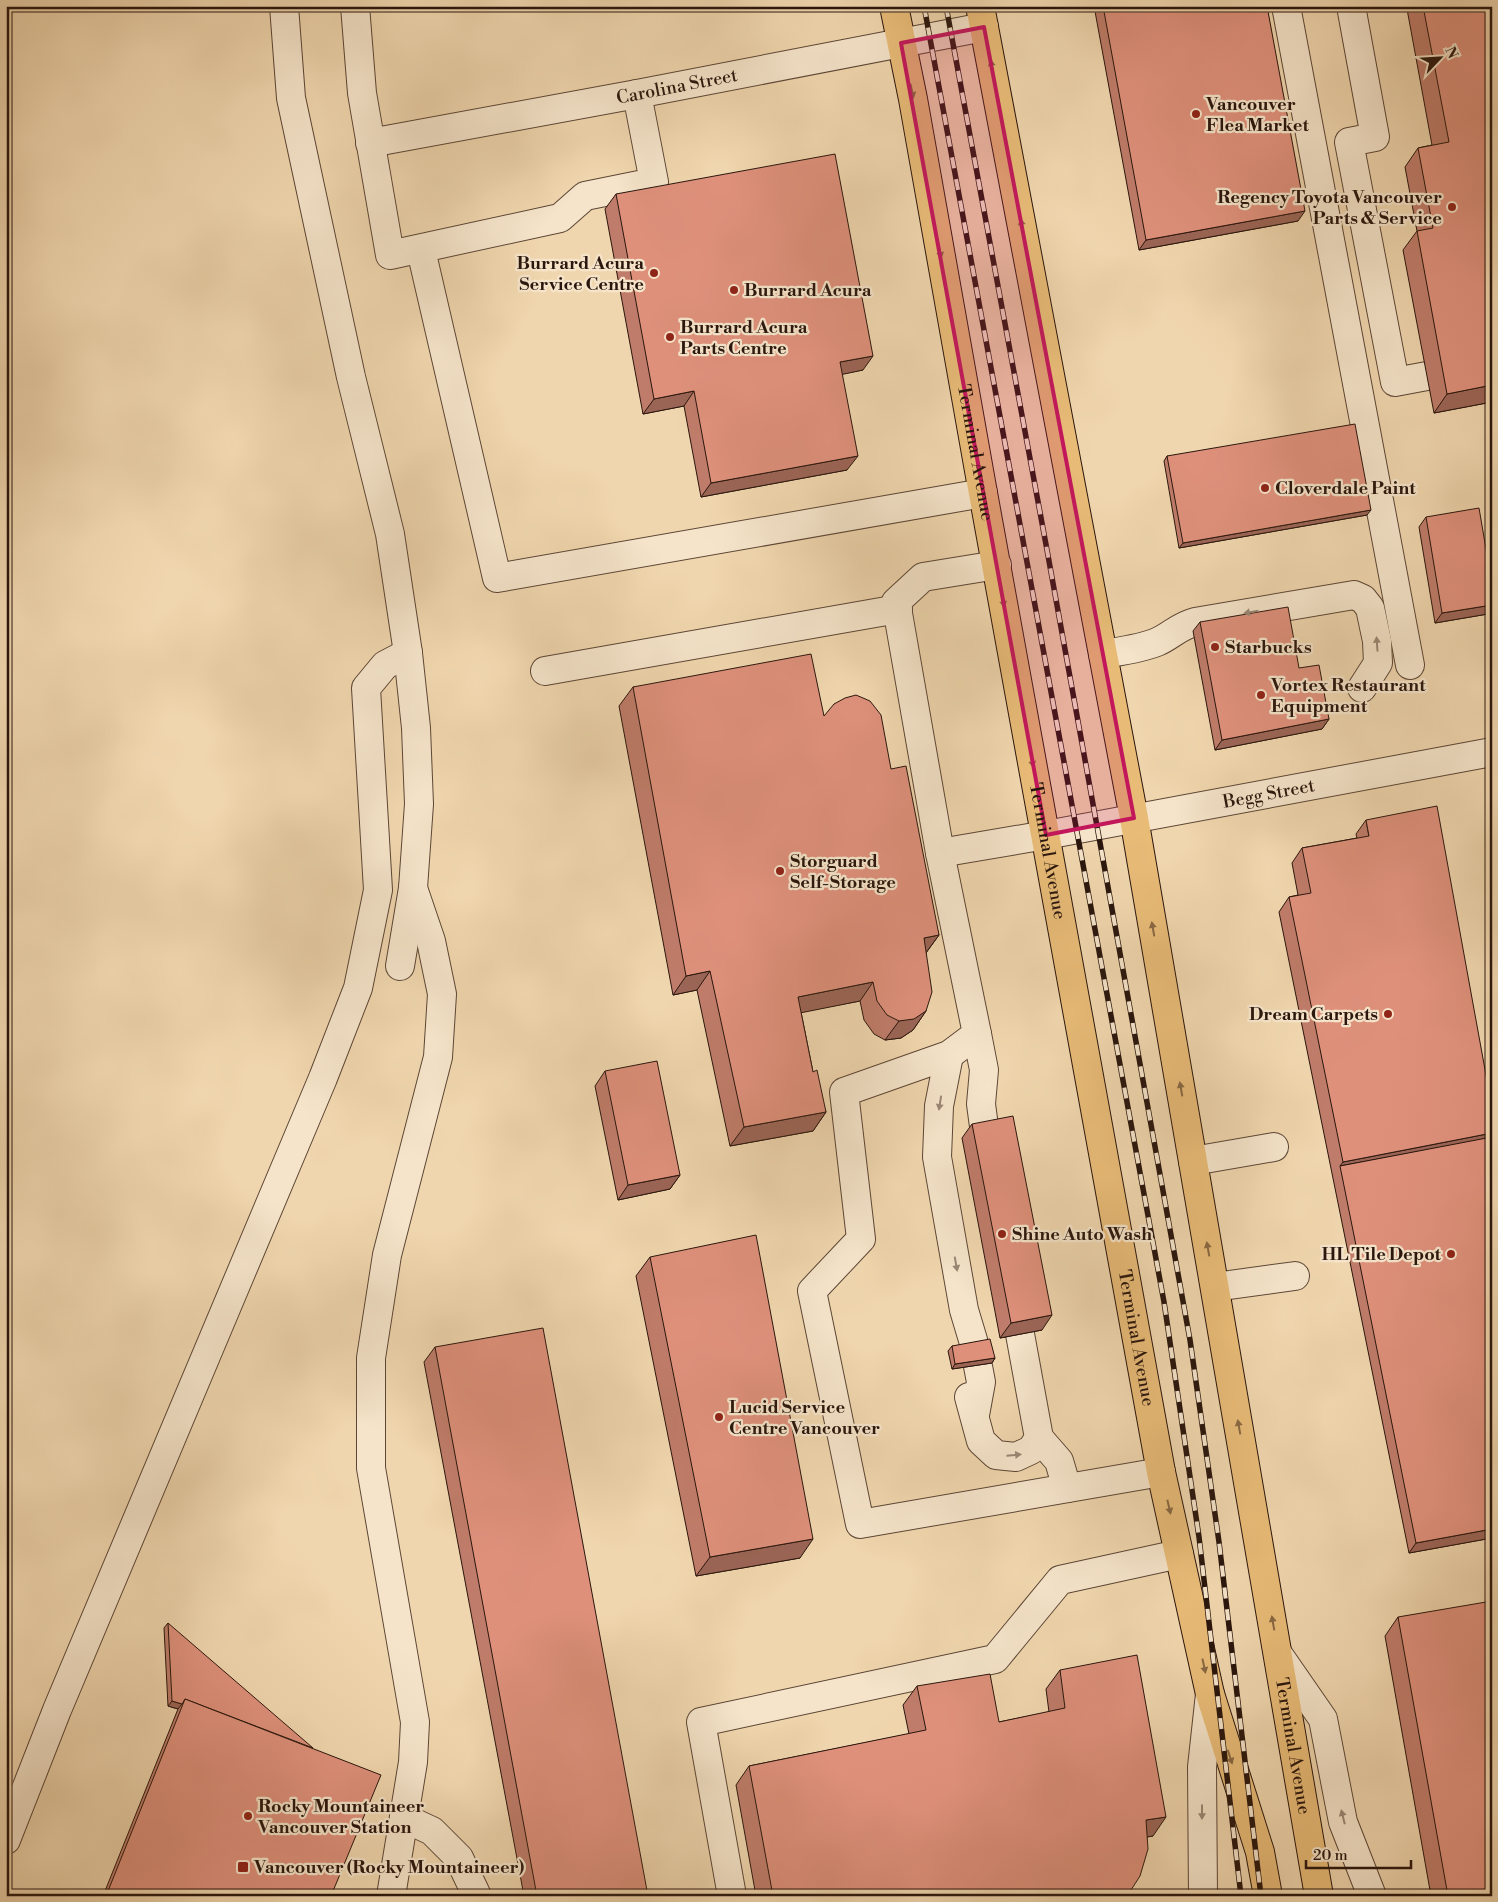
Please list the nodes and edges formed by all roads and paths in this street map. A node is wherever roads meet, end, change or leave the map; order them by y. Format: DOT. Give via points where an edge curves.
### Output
graph roads {
  1 [pos="284,6"];
  2 [pos="355,6"];
  3 [pos="894,6"];
  4 [pos="1286,6"];
  5 [pos="1351,6"];
  6 [pos="982,17"];
  7 [pos="901,43"];
  8 [pos="637,94"];
  9 [pos="370,143"];
  10 [pos="421,250"];
  11 [pos="1427,376"];
  12 [pos="983,492"];
  13 [pos="996,565"];
  14 [pos="898,609"];
  15 [pos="408,653"];
  16 [pos="1103,654"];
  17 [pos="1410,665"];
  18 [pos="545,671"];
  19 [pos="1362,688"];
  20 [pos="1492,752"];
  21 [pos="1134,818"];
  22 [pos="1046,835"];
  23 [pos="940,852"];
  24 [pos="413,888"];
  25 [pos="400,966"];
  26 [pos="977,1034"];
  27 [pos="949,1055"];
  28 [pos="985,1134"];
  29 [pos="1274,1147"];
  30 [pos="1193,1161"];
  31 [pos="1295,1276"];
  32 [pos="1215,1287"];
  33 [pos="1020,1334"];
  34 [pos="1039,1438"];
  35 [pos="1161,1472"];
  36 [pos="1067,1488"];
  37 [pos="1179,1554"];
  38 [pos="1278,1654"];
  39 [pos="1210,1694"];
  40 [pos="404,1818"];
  41 [pos="6,1840"];
  42 [pos="391,1896"];
  43 [pos="477,1896"];
  44 [pos="732,1896"];
  45 [pos="1203,1896"];
  46 [pos="1268,1896"];
  47 [pos="1319,1896"];
  48 [pos="1372,1896"];
  1 -- 15 [label="street" via="291,98 350,377 390,534"];
  2 -- 9 [label="street" via="362,93"];
  3 -- 7 [label="main road, Terminal Avenue"];
  4 -- 17 [label="street"];
  5 -- 11 [label="street" via="1375,137 1349,142 1395,382"];
  6 -- 7 [label="street, Carolina Street"];
  16 -- 6 [label="main road, Terminal Avenue, one-way"];
  7 -- 8 [label="street, Carolina Street"];
  7 -- 12 [label="main road, Terminal Avenue, one-way" via="914,99"];
  8 -- 9 [label="street, Carolina Street"];
  8 -- 10 [label="street" via="654,182 585,196 560,218"];
  9 -- 10 [label="street" via="390,255"];
  10 -- 12 [label="street" via="497,578"];
  12 -- 13 [label="main road, Terminal Avenue"];
  13 -- 14 [label="street" via="923,577 896,602"];
  13 -- 22 [label="main road, Terminal Avenue, one-way"];
  14 -- 18 [label="street"];
  14 -- 23 [label="street"];
  15 -- 24 [label="street" via="416,728 419,804"];
  15 -- 41 [label="street" via="385,665 366,688 378,890 358,988"];
  19 -- 16 [label="street, one-way" via="1378,663 1377,641 1370,608 1363,599 1354,595 1194,622 1142,648"];
  16 -- 21 [label="main road, Terminal Avenue"];
  20 -- 21 [label="street, Begg Street"];
  21 -- 22 [label="street, Begg Street"];
  30 -- 21 [label="main road, Terminal Avenue, one-way"];
  22 -- 23 [label="street, Begg Street"];
  22 -- 35 [label="main road, Terminal Avenue"];
  23 -- 26 [label="street"];
  24 -- 25 [label="street"];
  24 -- 40 [label="street" via="431,941 442,994 438,1057 387,1255 371,1358 371,1468 415,1722 414,1762"];
  26 -- 27 [label="street"];
  26 -- 28 [label="street" via="984,1070 981,1104"];
  27 -- 34 [label="street, one-way" via="939,1106 937,1157 964,1310 955,1341 964,1382 981,1442 996,1455 1016,1457 1031,1450"];
  27 -- 36 [label="street" via="844,1092 861,1239 812,1291 860,1524"];
  29 -- 30 [label="street"];
  32 -- 30 [label="main road, Terminal Avenue, one-way"];
  31 -- 32 [label="street"];
  38 -- 32 [label="main road, Terminal Avenue, one-way"];
  33 -- 34 [label="street"];
  34 -- 36 [label="street" via="1059,1461"];
  35 -- 36 [label="street"];
  35 -- 37 [label="main road, Terminal Avenue, one-way"];
  37 -- 39 [label="main road, Terminal Avenue, one-way"];
  37 -- 44 [label="street" via="1060,1580 995,1659 701,1722"];
  38 -- 47 [label="main road, Terminal Avenue"];
  48 -- 38 [label="street, Terminal Avenue, one-way" via="1343,1822 1323,1719"];
  39 -- 45 [label="street, Terminal Avenue, one-way" via="1202,1767"];
  39 -- 46 [label="main road, Terminal Avenue, one-way" via="1260,1852"];
  40 -- 42 [label="street"];
  40 -- 43 [label="street" via="432,1831 459,1858"];
}
